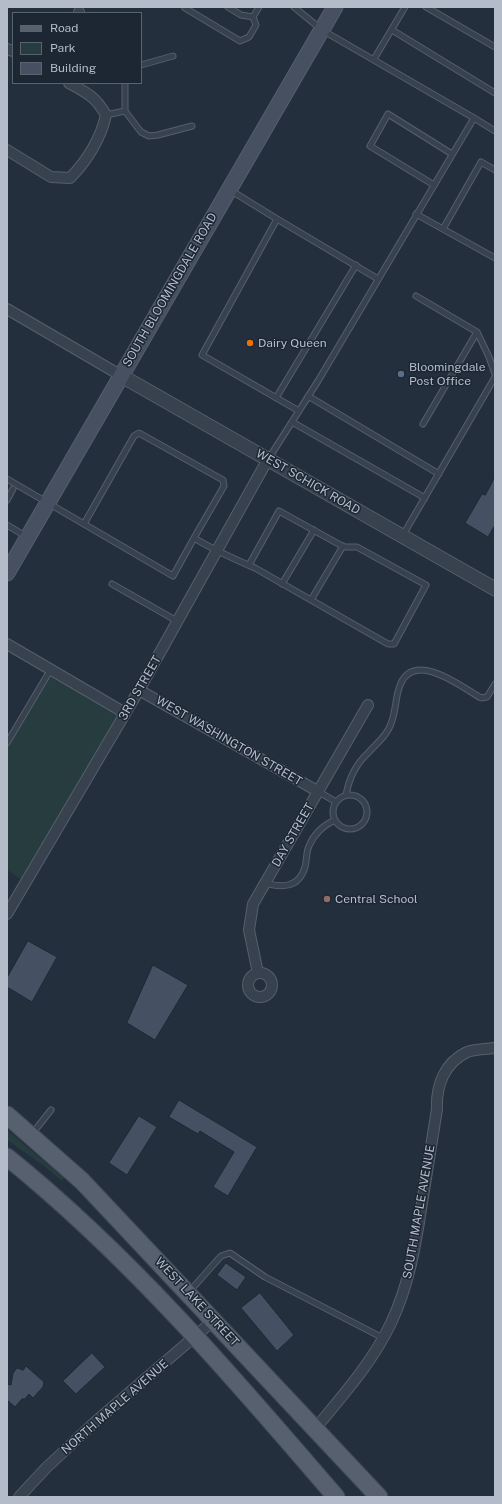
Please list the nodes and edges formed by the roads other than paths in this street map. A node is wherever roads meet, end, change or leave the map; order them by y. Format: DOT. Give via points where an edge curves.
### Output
graph roads {
  1 [pos="228,7"];
  2 [pos="260,7"];
  3 [pos="294,7"];
  4 [pos="335,7"];
  5 [pos="405,7"];
  6 [pos="426,7"];
  7 [pos="186,8"];
  8 [pos="253,17"];
  9 [pos="322,30"];
  10 [pos="392,30"];
  11 [pos="495,47"];
  12 [pos="173,56"];
  13 [pos="374,59"];
  14 [pos="142,65"];
  15 [pos="71,84"];
  16 [pos="125,84"];
  17 [pos="495,93"];
  18 [pos="125,111"];
  19 [pos="106,115"];
  20 [pos="474,118"];
  21 [pos="192,126"];
  22 [pos="495,131"];
  23 [pos="7,151"];
  24 [pos="452,154"];
  25 [pos="495,170"];
  26 [pos="434,185"];
  27 [pos="229,189"];
  28 [pos="416,214"];
  29 [pos="277,219"];
  30 [pos="443,229"];
  31 [pos="495,258"];
  32 [pos="356,265"];
  33 [pos="378,279"];
  34 [pos="416,296"];
  35 [pos="7,309"];
  36 [pos="477,332"];
  37 [pos="120,375"];
  38 [pos="495,375"];
  39 [pos="308,396"];
  40 [pos="276,398"];
  41 [pos="299,412"];
  42 [pos="292,422"];
  43 [pos="423,424"];
  44 [pos="268,459"];
  45 [pos="439,474"];
  46 [pos="7,479"];
  47 [pos="13,489"];
  48 [pos="424,498"];
  49 [pos="7,500"];
  50 [pos="47,503"];
  51 [pos="84,524"];
  52 [pos="7,525"];
  53 [pos="314,530"];
  54 [pos="403,536"];
  55 [pos="28,537"];
  56 [pos="194,538"];
  57 [pos="343,546"];
  58 [pos="217,552"];
  59 [pos="249,565"];
  60 [pos="7,573"];
  61 [pos="112,584"];
  62 [pos="282,584"];
  63 [pos="495,588"];
  64 [pos="311,600"];
  65 [pos="177,621"];
  66 [pos="7,644"];
  67 [pos="50,669"];
  68 [pos="495,684"];
  69 [pos="139,690"];
  70 [pos="368,705"];
  71 [pos="125,713"];
  72 [pos="7,743"];
  73 [pos="319,792"];
  74 [pos="346,796"];
  75 [pos="336,802"];
  76 [pos="335,820"];
  77 [pos="265,883"];
  78 [pos="7,914"];
  79 [pos="258,973"];
  80 [pos="495,1048"];
  81 [pos="51,1110"];
  82 [pos="7,1115"];
  83 [pos="31,1134"];
  84 [pos="8,1159"];
  85 [pos="189,1293"];
  86 [pos="214,1320"];
  87 [pos="195,1336"];
  88 [pos="383,1338"];
  89 [pos="315,1429"];
  90 [pos="19,1497"];
  91 [pos="336,1497"];
  92 [pos="379,1497"];
  1 -- 8 [label="lane" via="241,15"];
  2 -- 8 [label="lane"];
  3 -- 9 [label="lane"];
  4 -- 9 [label="main road, SOUTH BLOOMINGDALE ROAD"];
  5 -- 10 [label="lane"];
  6 -- 11 [label="lane"];
  7 -- 8 [label="lane" via="240,41 249,37 256,26"];
  9 -- 13 [label="lane"];
  9 -- 27 [label="main road, SOUTH BLOOMINGDALE ROAD"];
  10 -- 13 [label="lane"];
  10 -- 17 [label="lane"];
  12 -- 14 [label="lane"];
  13 -- 20 [label="lane"];
  15 -- 19 [label="street" via="94,97"];
  16 -- 18 [label="lane"];
  18 -- 19 [label="lane"];
  18 -- 21 [label="lane" via="142,132 149,136"];
  19 -- 23 [label="street" via="103,128 82,166 70,178 51,177"];
  20 -- 22 [label="lane"];
  20 -- 24 [label="lane"];
  24 -- 26 [label="lane"];
  24 -- 26 [label="lane" via="388,114 370,146"];
  25 -- 30 [label="lane" via="481,162"];
  26 -- 28 [label="lane"];
  27 -- 29 [label="lane"];
  27 -- 37 [label="main road, SOUTH BLOOMINGDALE ROAD"];
  28 -- 30 [label="lane"];
  28 -- 33 [label="lane"];
  29 -- 32 [label="lane"];
  29 -- 40 [label="lane" via="202,355"];
  30 -- 31 [label="lane"];
  32 -- 33 [label="lane"];
  32 -- 40 [label="lane"];
  33 -- 39 [label="lane"];
  34 -- 36 [label="lane"];
  35 -- 37 [label="street"];
  36 -- 38 [label="lane"];
  36 -- 43 [label="lane"];
  37 -- 44 [label="street, WEST SCHICK ROAD"];
  37 -- 50 [label="main road, SOUTH BLOOMINGDALE ROAD"];
  38 -- 45 [label="lane"];
  39 -- 41 [label="lane"];
  39 -- 45 [label="lane"];
  40 -- 41 [label="lane"];
  41 -- 42 [label="lane"];
  42 -- 44 [label="lane"];
  42 -- 48 [label="lane"];
  44 -- 54 [label="street, WEST SCHICK ROAD"];
  44 -- 58 [label="street, 3RD STREET"];
  45 -- 48 [label="lane"];
  46 -- 50 [label="lane"];
  47 -- 49 [label="lane"];
  48 -- 54 [label="lane"];
  50 -- 51 [label="lane"];
  50 -- 55 [label="main road, SOUTH BLOOMINGDALE ROAD"];
  51 -- 56 [label="lane" via="173,576"];
  51 -- 56 [label="lane" via="134,436 139,433 222,480 224,486"];
  52 -- 55 [label="lane"];
  53 -- 57 [label="lane"];
  53 -- 59 [label="lane" via="279,511"];
  53 -- 62 [label="lane"];
  54 -- 63 [label="street, WEST SCHICK ROAD"];
  55 -- 60 [label="main road, SOUTH BLOOMINGDALE ROAD"];
  56 -- 58 [label="lane"];
  57 -- 64 [label="lane"];
  57 -- 64 [label="lane" via="358,547 426,585 394,644 388,644"];
  58 -- 59 [label="lane"];
  58 -- 65 [label="street, 3RD STREET"];
  59 -- 62 [label="lane"];
  61 -- 65 [label="lane"];
  62 -- 64 [label="lane"];
  65 -- 69 [label="street, 3RD STREET"];
  66 -- 67 [label="street"];
  67 -- 71 [label="street"];
  67 -- 72 [label="lane"];
  68 -- 74 [label="lane" via="487,697 481,698 435,671 421,670 408,674 401,682 389,730 356,766"];
  69 -- 71 [label="street, 3RD STREET"];
  69 -- 73 [label="street, WEST WASHINGTON STREET"];
  70 -- 73 [label="street, DAY STREET"];
  71 -- 78 [label="street, 3RD STREET"];
  73 -- 75 [label="lane"];
  73 -- 77 [label="street, DAY STREET"];
  74 -- 75 [label="lane"];
  74 -- 76 [label="lane" via="354,796 363,802 366,817 354,828 343,828"];
  75 -- 76 [label="lane" via="333,809"];
  76 -- 77 [label="lane" via="324,825 309,845 304,869 297,879 290,885 280,887"];
  77 -- 79 [label="street, DAY STREET" via="253,904 249,918"];
  80 -- 88 [label="street, SOUTH MAPLE AVENUE" via="468,1052 449,1066 443,1074 410,1268 403,1295"];
  81 -- 83 [label="lane"];
  82 -- 83 [label="main road, WEST LAKE STREET"];
  83 -- 85 [label="main road, WEST LAKE STREET" via="82,1181"];
  84 -- 87 [label="main road, WEST LAKE STREET" via="67,1209"];
  85 -- 86 [label="main road, WEST LAKE STREET"];
  85 -- 88 [label="lane" via="221,1256 230,1253 265,1277"];
  86 -- 87 [label="street, NORTH MAPLE AVENUE"];
  86 -- 89 [label="main road, WEST LAKE STREET"];
  87 -- 90 [label="street, NORTH MAPLE AVENUE" via="96,1422"];
  87 -- 91 [label="main road, WEST LAKE STREET"];
  88 -- 89 [label="street, SOUTH MAPLE AVENUE" via="355,1381"];
  89 -- 92 [label="main road, WEST LAKE STREET"];
}
